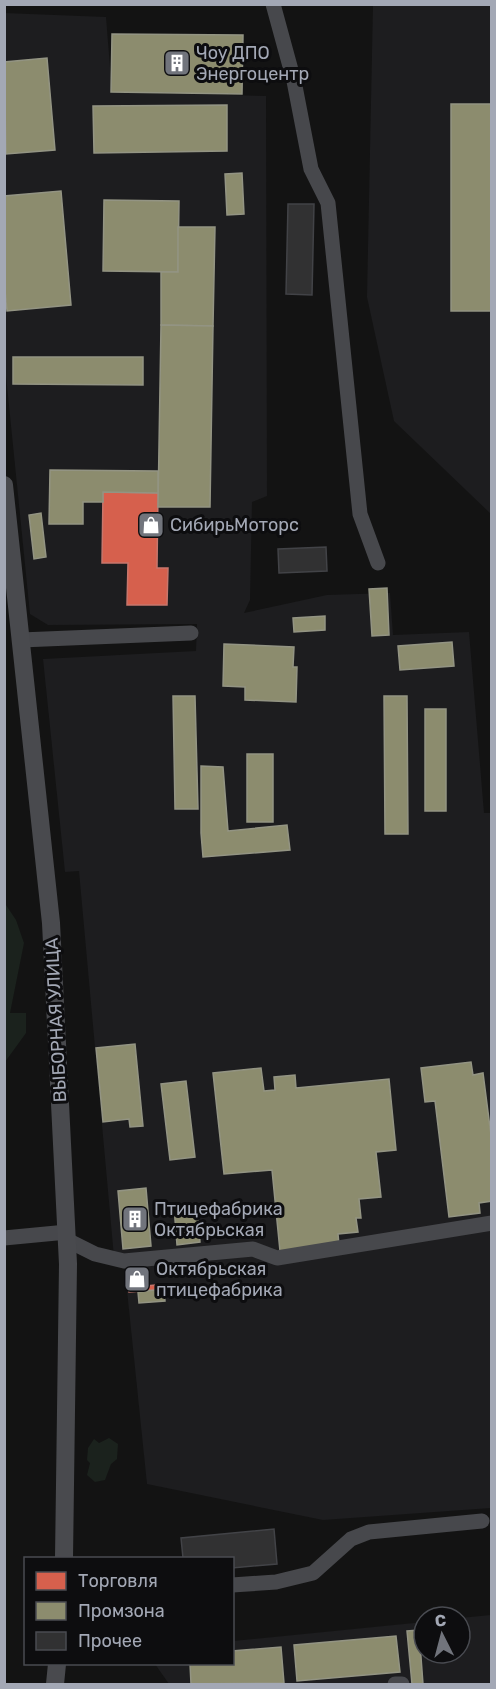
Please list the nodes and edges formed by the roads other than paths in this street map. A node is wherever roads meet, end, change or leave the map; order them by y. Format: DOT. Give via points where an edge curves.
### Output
graph roads {
  1 [pos="273,4"];
  2 [pos="4,485"];
  3 [pos="378,563"];
  4 [pos="191,633"];
  5 [pos="21,640"];
  6 [pos="492,1223"];
  7 [pos="67,1236"];
  8 [pos="4,1238"];
  9 [pos="482,1521"];
  10 [pos="64,1557"];
  11 [pos="234,1586"];
  12 [pos="57,1665"];
  13 [pos="55,1684"];
  14 [pos="395,1684"];
  15 [pos="402,1684"];
  1 -- 3 [label="lane" via="294,81 311,169 328,203 360,514"];
  2 -- 5 [label="main road, ВЫБОРНАЯ УЛИЦА"];
  4 -- 5 [label="lane"];
  5 -- 7 [label="main road, ВЫБОРНАЯ УЛИЦА" via="51,922"];
  6 -- 7 [label="lane" via="277,1258 252,1249 124,1261 95,1254"];
  7 -- 8 [label="lane"];
  7 -- 10 [label="main road, ВЫБОРНАЯ УЛИЦА"];
  9 -- 11 [label="lane" via="369,1532 351,1539 313,1573"];
  12 -- 13 [label="main road"];
  14 -- 15 [label="lane"];
}
